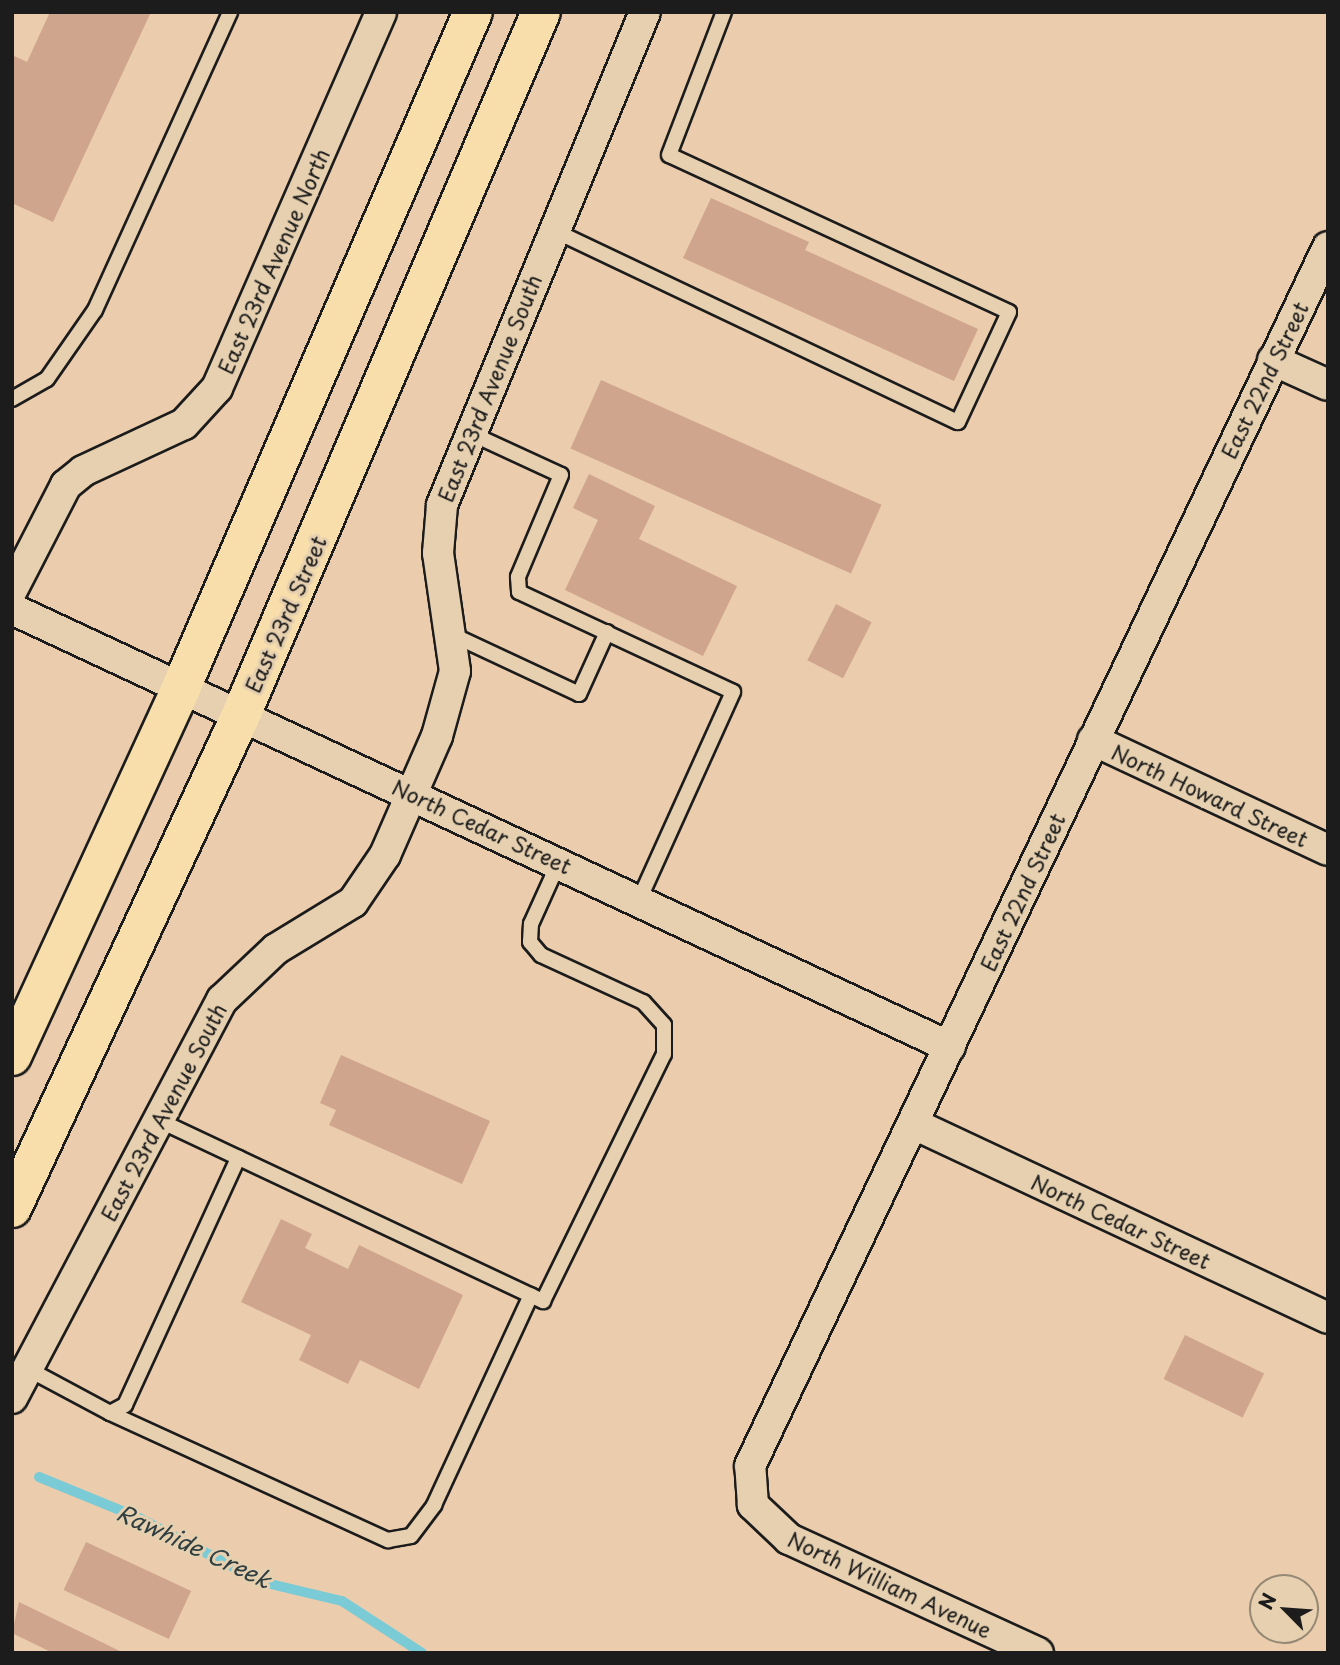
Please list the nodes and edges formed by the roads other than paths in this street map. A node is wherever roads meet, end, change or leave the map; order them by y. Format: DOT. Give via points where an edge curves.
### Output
graph roads {
  1 [pos="230,12"];
  2 [pos="381,12"];
  3 [pos="473,12"];
  4 [pos="541,12"];
  5 [pos="645,12"];
  6 [pos="724,12"];
  7 [pos="553,230"];
  8 [pos="1328,247"];
  9 [pos="1273,360"];
  10 [pos="1328,385"];
  11 [pos="12,398"];
  12 [pos="469,433"];
  13 [pos="15,576"];
  14 [pos="12,609"];
  15 [pos="607,632"];
  16 [pos="453,635"];
  17 [pos="181,688"];
  18 [pos="241,715"];
  19 [pos="1093,740"];
  20 [pos="414,794"];
  21 [pos="1328,850"];
  22 [pos="559,862"];
  23 [pos="639,900"];
  24 [pos="950,1047"];
  25 [pos="12,1056"];
  26 [pos="156,1119"];
  27 [pos="914,1124"];
  28 [pos="239,1158"];
  29 [pos="12,1208"];
  30 [pos="531,1295"];
  31 [pos="1328,1318"];
  32 [pos="27,1369"];
  33 [pos="12,1398"];
  34 [pos="110,1413"];
  35 [pos="781,1532"];
  36 [pos="1038,1653"];
  1 -- 11 [label="lane" via="95,310 47,379"];
  2 -- 13 [label="street, East 23rd Avenue North" via="217,388 184,424 83,471 66,485"];
  3 -- 17 [label="main road"];
  4 -- 18 [label="main road, East 23rd Street"];
  5 -- 7 [label="street, East 23rd Avenue South"];
  6 -- 7 [label="lane" via="669,155 1009,312 958,422"];
  7 -- 12 [label="street, East 23rd Avenue South"];
  8 -- 9 [label="street, East 22nd Street"];
  9 -- 10 [label="street"];
  9 -- 19 [label="street, East 22nd Street"];
  12 -- 15 [label="lane" via="561,475 518,577 519,592"];
  12 -- 16 [label="street, East 23rd Avenue South" via="438,530"];
  14 -- 17 [label="street, North Cedar Street"];
  15 -- 16 [label="lane" via="579,694"];
  15 -- 23 [label="lane" via="733,692"];
  16 -- 20 [label="street, East 23rd Avenue South" via="455,671 449,698"];
  17 -- 18 [label="street, North Cedar Street"];
  17 -- 25 [label="main road"];
  18 -- 20 [label="street, North Cedar Street"];
  18 -- 29 [label="main road, East 23rd Street"];
  19 -- 21 [label="street, North Howard Street"];
  19 -- 24 [label="street, East 22nd Street"];
  20 -- 22 [label="street, North Cedar Street"];
  20 -- 26 [label="street, East 23rd Avenue South" via="386,855 353,902 275,949 222,1000"];
  22 -- 23 [label="street, North Cedar Street"];
  22 -- 30 [label="lane" via="531,924 530,942 541,955 643,1002 664,1025 664,1054 543,1301"];
  23 -- 24 [label="street, North Cedar Street"];
  24 -- 27 [label="street, East 22nd Street"];
  26 -- 28 [label="lane"];
  26 -- 32 [label="street, East 23rd Avenue South"];
  27 -- 31 [label="street, North Cedar Street"];
  27 -- 35 [label="street, East 22nd Street" via="750,1466 753,1505"];
  28 -- 30 [label="lane"];
  28 -- 34 [label="lane" via="125,1405"];
  30 -- 34 [label="lane" via="434,1505 411,1536 388,1540"];
  32 -- 33 [label="street, East 23rd Avenue South"];
  32 -- 34 [label="lane"];
  35 -- 36 [label="street, North William Avenue"];
}
